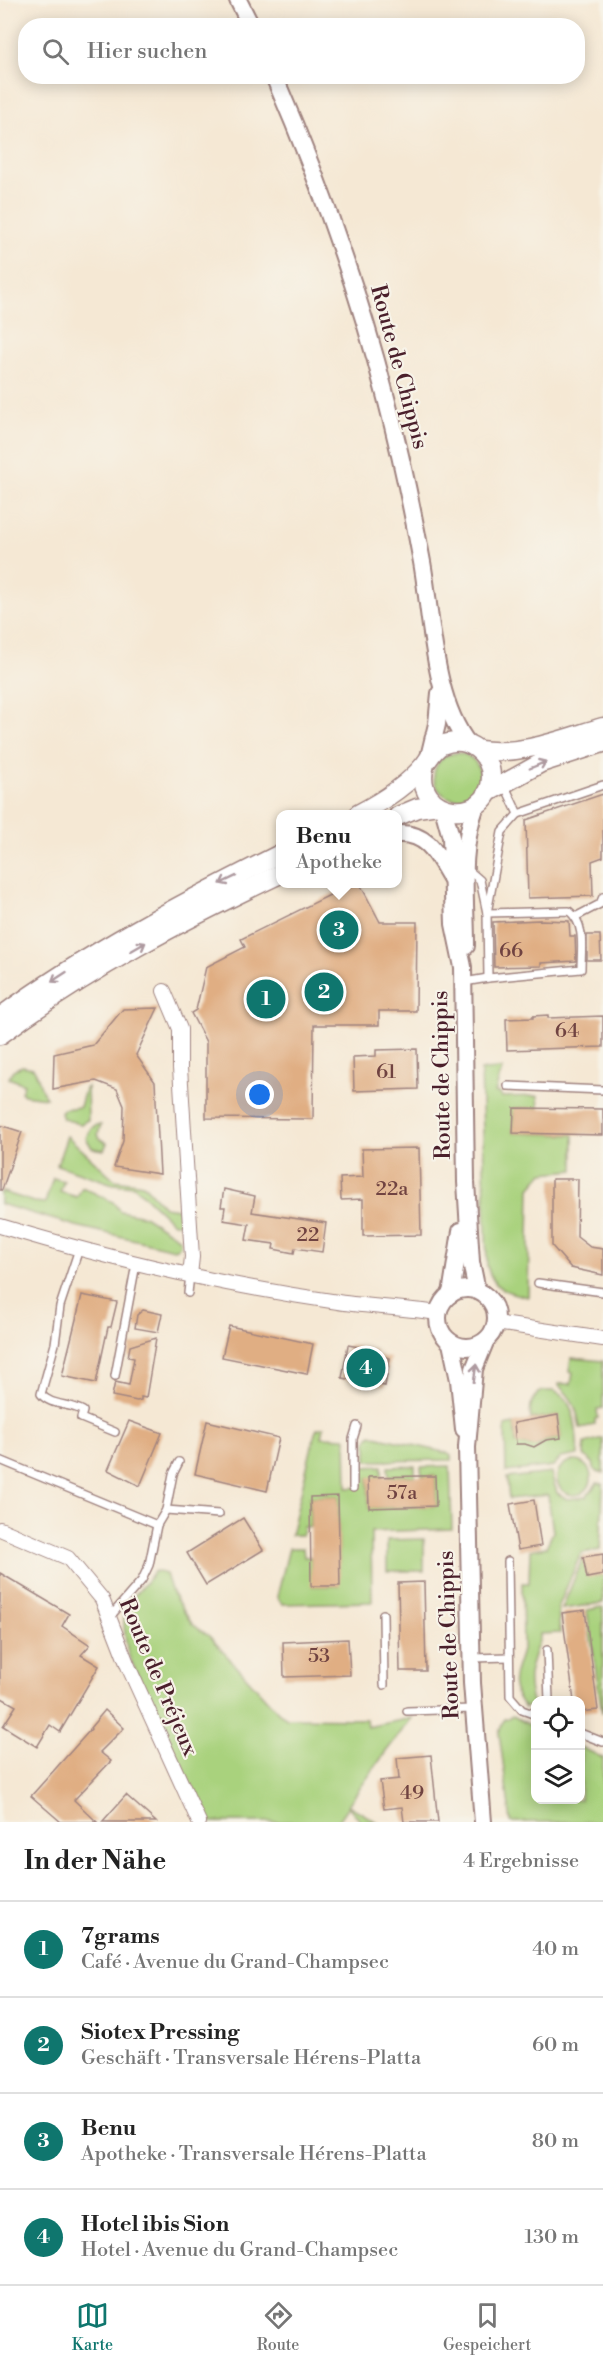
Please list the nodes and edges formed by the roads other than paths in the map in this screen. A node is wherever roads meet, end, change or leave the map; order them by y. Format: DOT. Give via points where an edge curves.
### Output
graph roads {
  1 [pos="238,0"];
  2 [pos="246,18"];
  3 [pos="277,84"];
  4 [pos="440,680"];
  5 [pos="603,728"];
  6 [pos="603,743"];
  7 [pos="474,747"];
  8 [pos="427,761"];
  9 [pos="503,783"];
  10 [pos="603,785"];
  11 [pos="481,799"];
  12 [pos="440,806"];
  13 [pos="365,810"];
  14 [pos="402,814"];
  15 [pos="518,814"];
  16 [pos="402,835"];
  17 [pos="276,856"];
  18 [pos="465,867"];
  19 [pos="276,876"];
  20 [pos="453,881"];
  21 [pos="603,897"];
  22 [pos="487,913"];
  23 [pos="577,916"];
  24 [pos="464,975"];
  25 [pos="488,978"];
  26 [pos="164,991"];
  27 [pos="0,1017"];
  28 [pos="0,1035"];
  29 [pos="508,1086"];
  30 [pos="603,1090"];
  31 [pos="466,1182"];
  32 [pos="0,1226"];
  33 [pos="79,1249"];
  34 [pos="136,1264"];
  35 [pos="190,1275"];
  36 [pos="538,1283"];
  37 [pos="477,1291"];
  38 [pos="603,1292"];
  39 [pos="188,1293"];
  40 [pos="451,1293"];
  41 [pos="438,1313"];
  42 [pos="496,1323"];
  43 [pos="603,1339"];
  44 [pos="485,1342"];
  45 [pos="451,1344"];
  46 [pos="115,1376"];
  47 [pos="357,1426"];
  48 [pos="115,1432"];
  49 [pos="467,1447"];
  50 [pos="0,1460"];
  51 [pos="180,1462"];
  52 [pos="353,1488"];
  53 [pos="166,1510"];
  54 [pos="219,1514"];
  55 [pos="157,1525"];
  56 [pos="0,1529"];
  57 [pos="508,1561"];
  58 [pos="382,1614"];
  59 [pos="109,1617"];
  60 [pos="547,1650"];
  61 [pos="509,1657"];
  62 [pos="471,1658"];
  63 [pos="384,1685"];
  64 [pos="549,1696"];
  65 [pos="473,1709"];
  66 [pos="406,1711"];
  67 [pos="531,1713"];
  68 [pos="585,1735"];
  69 [pos="603,1742"];
  70 [pos="199,1822"];
  71 [pos="483,1822"];
  1 -- 2 [label="street"];
  3 -- 4 [label="street, Route de Chippis" via="333,227 386,397 422,558"];
  4 -- 7 [label="street, Route de Chippis" via="456,725"];
  4 -- 8 [label="street, Route de Chippis" via="437,724"];
  5 -- 7 [label="main road" via="517,751"];
  9 -- 6 [label="main road, one-way" via="542,763"];
  7 -- 8 [label="main road" via="459,742 447,744 436,749"];
  7 -- 11 [label="main road" via="488,761 491,772 491,783"];
  8 -- 12 [label="main road" via="424,787"];
  8 -- 13 [label="main road" via="378,804"];
  9 -- 11 [label="main road"];
  9 -- 15 [label="lane"];
  10 -- 15 [label="lane"];
  11 -- 12 [label="main road" via="460,811"];
  11 -- 18 [label="street, Route de Chippis" via="465,841"];
  12 -- 14 [label="main road"];
  12 -- 20 [label="street, Route de Chippis" via="451,837"];
  15 -- 22 [label="lane" via="502,832"];
  16 -- 20 [label="street" via="423,840 437,852"];
  17 -- 27 [label="main road, one-way" via="130,934"];
  18 -- 22 [label="lane" via="480,880"];
  18 -- 24 [label="street, Route de Chippis"];
  28 -- 19 [label="main road, one-way" via="54,997 179,923"];
  20 -- 24 [label="street, Route de Chippis" via="454,924"];
  21 -- 23 [label="lane" via="600,904"];
  22 -- 23 [label="lane" via="569,910"];
  22 -- 25 [label="lane"];
  23 -- 25 [label="lane" via="581,969"];
  24 -- 25 [label="lane"];
  24 -- 31 [label="street, Route de Chippis"];
  26 -- 35 [label="street" via="180,1029"];
  29 -- 30 [label="lane"];
  31 -- 37 [label="street, Route de Chippis" via="471,1262"];
  31 -- 40 [label="street, Route de Chippis"];
  32 -- 33 [label="street"];
  33 -- 34 [label="street"];
  33 -- 48 [label="lane" via="60,1306 55,1344 40,1394 78,1408 83,1411 81,1418"];
  34 -- 35 [label="street"];
  34 -- 46 [label="lane"];
  35 -- 39 [label="lane"];
  35 -- 41 [label="street" via="338,1302"];
  36 -- 38 [label="lane"];
  37 -- 40 [label="street"];
  37 -- 42 [label="street" via="493,1304"];
  40 -- 41 [label="street"];
  41 -- 45 [label="street" via="440,1330"];
  42 -- 43 [label="street"];
  42 -- 44 [label="street"];
  44 -- 45 [label="street" via="468,1348"];
  49 -- 44 [label="street, Route de Chippis, one-way" via="474,1369"];
  45 -- 49 [label="street, Route de Chippis"];
  47 -- 52 [label="lane" via="353,1439"];
  49 -- 62 [label="street, Route de Chippis"];
  50 -- 55 [label="lane"];
  51 -- 53 [label="lane" via="173,1474"];
  53 -- 54 [label="lane"];
  53 -- 55 [label="lane"];
  55 -- 59 [label="lane" via="142,1580"];
  56 -- 59 [label="street, Route de Préjeux" via="68,1558 102,1599"];
  57 -- 61 [label="lane"];
  58 -- 63 [label="lane"];
  59 -- 70 [label="street, Route de Préjeux"];
  60 -- 64 [label="lane"];
  61 -- 62 [label="lane"];
  61 -- 67 [label="lane" via="510,1696 522,1710"];
  62 -- 65 [label="street, Route de Chippis"];
  65 -- 66 [label="lane"];
  65 -- 71 [label="street, Route de Chippis"];
  68 -- 69 [label="lane"];
}
